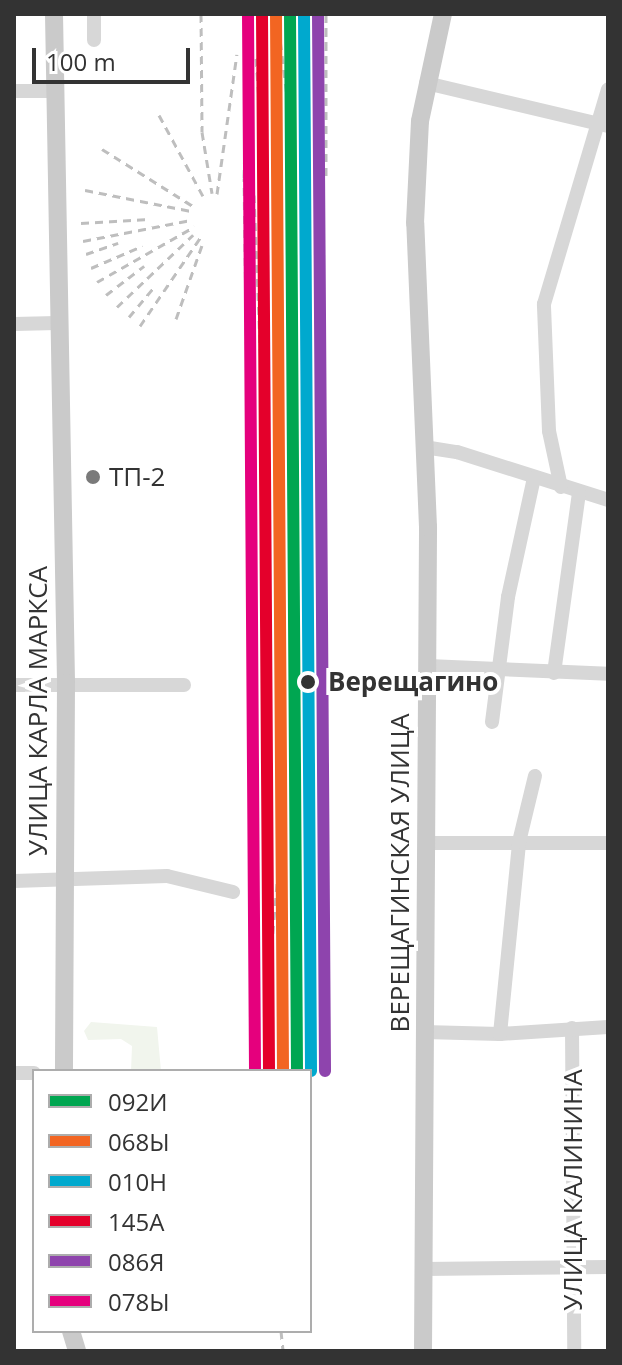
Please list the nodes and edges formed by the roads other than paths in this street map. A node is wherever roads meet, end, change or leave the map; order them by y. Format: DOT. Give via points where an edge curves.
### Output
graph roads {
  1 [pos="54,14"];
  2 [pos="94,14"];
  3 [pos="443,14"];
  4 [pos="94,40"];
  5 [pos="426,83"];
  6 [pos="608,89"];
  7 [pos="14,91"];
  8 [pos="55,91"];
  9 [pos="602,125"];
  10 [pos="57,323"];
  11 [pos="14,324"];
  12 [pos="424,447"];
  13 [pos="534,478"];
  14 [pos="561,487"];
  15 [pos="579,493"];
  16 [pos="608,500"];
  17 [pos="428,666"];
  18 [pos="497,668"];
  19 [pos="554,673"];
  20 [pos="608,674"];
  21 [pos="66,683"];
  22 [pos="14,685"];
  23 [pos="184,685"];
  24 [pos="492,722"];
  25 [pos="535,776"];
  26 [pos="519,842"];
  27 [pos="426,843"];
  28 [pos="608,843"];
  29 [pos="65,878"];
  30 [pos="14,881"];
  31 [pos="233,892"];
  32 [pos="608,1027"];
  33 [pos="572,1028"];
  34 [pos="424,1032"];
  35 [pos="500,1034"];
  36 [pos="64,1069"];
  37 [pos="572,1267"];
  38 [pos="608,1267"];
  39 [pos="424,1269"];
  40 [pos="423,1351"];
  41 [pos="574,1351"];
  1 -- 8 [label="main road, УЛИЦА КАРЛА МАРКСА"];
  2 -- 4 [label="street"];
  3 -- 5 [label="main road, ВЕРЕЩАГИНСКАЯ УЛИЦА"];
  5 -- 9 [label="street"];
  5 -- 12 [label="main road, ВЕРЕЩАГИНСКАЯ УЛИЦА" via="415,223"];
  6 -- 9 [label="street"];
  7 -- 8 [label="street"];
  8 -- 10 [label="main road, УЛИЦА КАРЛА МАРКСА"];
  9 -- 14 [label="street" via="545,295 549,431"];
  10 -- 11 [label="street"];
  10 -- 21 [label="main road, УЛИЦА КАРЛА МАРКСА"];
  12 -- 13 [label="street" via="457,452"];
  12 -- 17 [label="main road, ВЕРЕЩАГИНСКАЯ УЛИЦА"];
  13 -- 14 [label="street"];
  13 -- 18 [label="street"];
  14 -- 15 [label="street"];
  15 -- 16 [label="street"];
  15 -- 19 [label="street"];
  17 -- 18 [label="street"];
  17 -- 27 [label="main road, ВЕРЕЩАГИНСКАЯ УЛИЦА"];
  18 -- 19 [label="street"];
  18 -- 24 [label="street"];
  19 -- 20 [label="street"];
  21 -- 22 [label="street"];
  21 -- 23 [label="street"];
  21 -- 29 [label="main road, УЛИЦА КАРЛА МАРКСА"];
  25 -- 26 [label="street"];
  26 -- 27 [label="street"];
  26 -- 28 [label="street"];
  26 -- 35 [label="street"];
  27 -- 34 [label="main road, ВЕРЕЩАГИНСКАЯ УЛИЦА"];
  29 -- 30 [label="street"];
  29 -- 31 [label="street" via="179,877"];
  29 -- 36 [label="main road, УЛИЦА КАРЛА МАРКСА"];
  32 -- 33 [label="street"];
  33 -- 35 [label="street"];
  33 -- 37 [label="street, УЛИЦА КАЛИНИНА"];
  34 -- 35 [label="street"];
  34 -- 39 [label="main road, ВЕРЕЩАГИНСКАЯ УЛИЦА"];
  37 -- 38 [label="street"];
  37 -- 39 [label="street"];
  37 -- 41 [label="street, УЛИЦА КАЛИНИНА"];
  39 -- 40 [label="main road, ВЕРЕЩАГИНСКАЯ УЛИЦА"];
}
